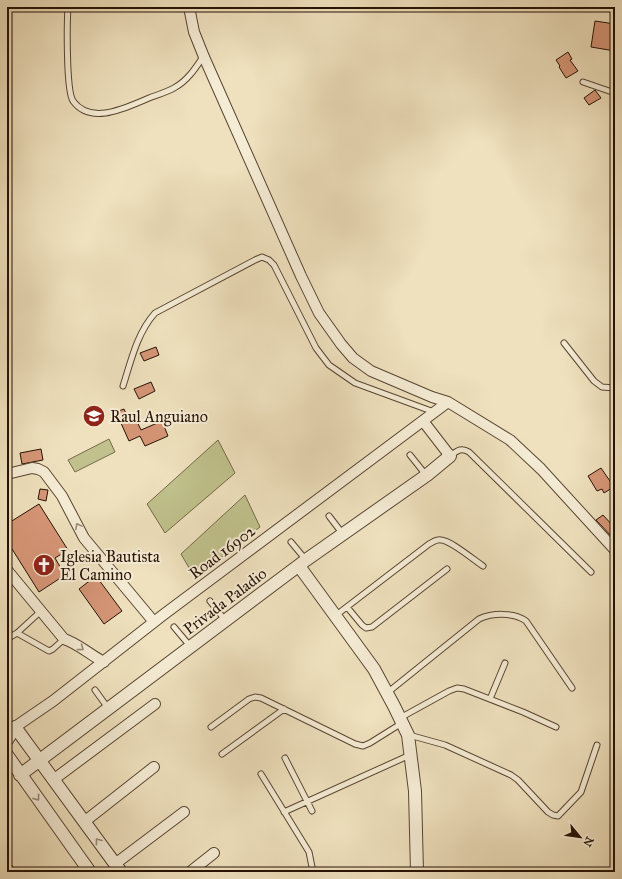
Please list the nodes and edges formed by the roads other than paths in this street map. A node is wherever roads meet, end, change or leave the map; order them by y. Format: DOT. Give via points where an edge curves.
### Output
graph roads {
  1 [pos="68,7"];
  2 [pos="190,7"];
  3 [pos="204,57"];
  4 [pos="583,82"];
  5 [pos="615,93"];
  6 [pos="564,343"];
  7 [pos="123,386"];
  8 [pos="615,388"];
  9 [pos="448,402"];
  10 [pos="434,412"];
  11 [pos="423,421"];
  12 [pos="410,455"];
  13 [pos="450,456"];
  14 [pos="7,474"];
  15 [pos="427,476"];
  16 [pos="329,516"];
  17 [pos="343,534"];
  18 [pos="291,542"];
  19 [pos="615,550"];
  20 [pos="302,563"];
  21 [pos="483,566"];
  22 [pos="447,569"];
  23 [pos="7,570"];
  24 [pos="591,572"];
  25 [pos="210,601"];
  26 [pos="347,607"];
  27 [pos="41,611"];
  28 [pos="335,616"];
  29 [pos="226,620"];
  30 [pos="154,622"];
  31 [pos="174,627"];
  32 [pos="17,633"];
  33 [pos="7,639"];
  34 [pos="64,639"];
  35 [pos="191,647"];
  36 [pos="104,662"];
  37 [pos="505,663"];
  38 [pos="572,688"];
  39 [pos="95,690"];
  40 [pos="387,693"];
  41 [pos="490,699"];
  42 [pos="155,704"];
  43 [pos="109,708"];
  44 [pos="284,709"];
  45 [pos="401,720"];
  46 [pos="15,727"];
  47 [pos="211,727"];
  48 [pos="556,727"];
  49 [pos="408,735"];
  50 [pos="7,740"];
  51 [pos="597,745"];
  52 [pos="222,754"];
  53 [pos="7,755"];
  54 [pos="410,755"];
  55 [pos="286,758"];
  56 [pos="39,761"];
  57 [pos="154,767"];
  58 [pos="261,774"];
  59 [pos="20,775"];
  60 [pos="53,780"];
  61 [pos="307,801"];
  62 [pos="312,811"];
  63 [pos="184,812"];
  64 [pos="284,812"];
  65 [pos="84,822"];
  66 [pos="214,853"];
  67 [pos="7,868"];
  68 [pos="118,868"];
  69 [pos="10,872"];
  70 [pos="90,872"];
  71 [pos="190,872"];
  72 [pos="313,872"];
  73 [pos="416,872"];
  1 -- 3 [label="lane" via="70,90 73,100 81,108 95,113 116,111 174,88 189,76"];
  2 -- 3 [label="street" via="194,32"];
  3 -- 9 [label="street" via="300,276 330,330 353,358 371,371"];
  4 -- 5 [label="lane"];
  6 -- 8 [label="lane" via="594,381 602,387"];
  7 -- 10 [label="lane" via="146,323 155,312 262,257 274,265 316,348 329,365 355,383"];
  9 -- 10 [label="street, Road 16902"];
  9 -- 19 [label="street" via="510,440 541,469"];
  10 -- 11 [label="street, Road 16902"];
  11 -- 13 [label="street"];
  11 -- 30 [label="street, Road 16902"];
  12 -- 15 [label="lane"];
  13 -- 15 [label="street, Privada Paladio"];
  13 -- 24 [label="lane" via="459,450 469,452"];
  30 -- 14 [label="street, one-way" via="84,538 62,496 44,472 32,468"];
  15 -- 17 [label="street, Privada Paladio"];
  16 -- 17 [label="lane"];
  17 -- 20 [label="street, Privada Paladio"];
  18 -- 20 [label="lane"];
  20 -- 28 [label="street"];
  20 -- 29 [label="street, Privada Paladio"];
  21 -- 26 [label="lane" via="449,542 437,540"];
  22 -- 26 [label="lane" via="372,627 366,628 362,625"];
  23 -- 27 [label="street"];
  25 -- 29 [label="lane"];
  26 -- 28 [label="lane"];
  27 -- 32 [label="lane"];
  27 -- 34 [label="street"];
  28 -- 40 [label="street" via="374,669"];
  29 -- 35 [label="street, Privada Paladio"];
  30 -- 36 [label="street, Road 16902"];
  31 -- 35 [label="lane"];
  32 -- 33 [label="lane"];
  32 -- 34 [label="lane" via="49,651"];
  34 -- 36 [label="street, one-way" via="74,642"];
  35 -- 43 [label="street, Privada Paladio"];
  36 -- 46 [label="street, Road 16902"];
  37 -- 41 [label="lane"];
  38 -- 40 [label="lane" via="526,621 519,616 493,615 479,619"];
  39 -- 43 [label="lane"];
  40 -- 45 [label="street"];
  41 -- 45 [label="lane" via="457,688"];
  41 -- 48 [label="lane"];
  42 -- 60 [label="street"];
  43 -- 56 [label="street, Privada Paladio"];
  44 -- 45 [label="lane" via="362,746"];
  44 -- 47 [label="lane" via="255,697"];
  44 -- 52 [label="lane"];
  45 -- 49 [label="street"];
  46 -- 50 [label="street"];
  46 -- 56 [label="street"];
  49 -- 51 [label="lane" via="445,745 511,775 548,812 558,816 581,792"];
  49 -- 54 [label="street"];
  53 -- 59 [label="street"];
  54 -- 61 [label="lane"];
  54 -- 73 [label="street" via="415,805"];
  55 -- 61 [label="lane"];
  56 -- 59 [label="street, Privada Paladio"];
  56 -- 60 [label="street"];
  57 -- 65 [label="street"];
  58 -- 64 [label="lane"];
  59 -- 70 [label="street, one-way"];
  60 -- 65 [label="street"];
  61 -- 62 [label="lane"];
  61 -- 64 [label="lane"];
  63 -- 68 [label="street"];
  64 -- 72 [label="lane" via="309,852"];
  68 -- 65 [label="street, one-way"];
  66 -- 71 [label="street"];
  67 -- 69 [label="street"];
}
